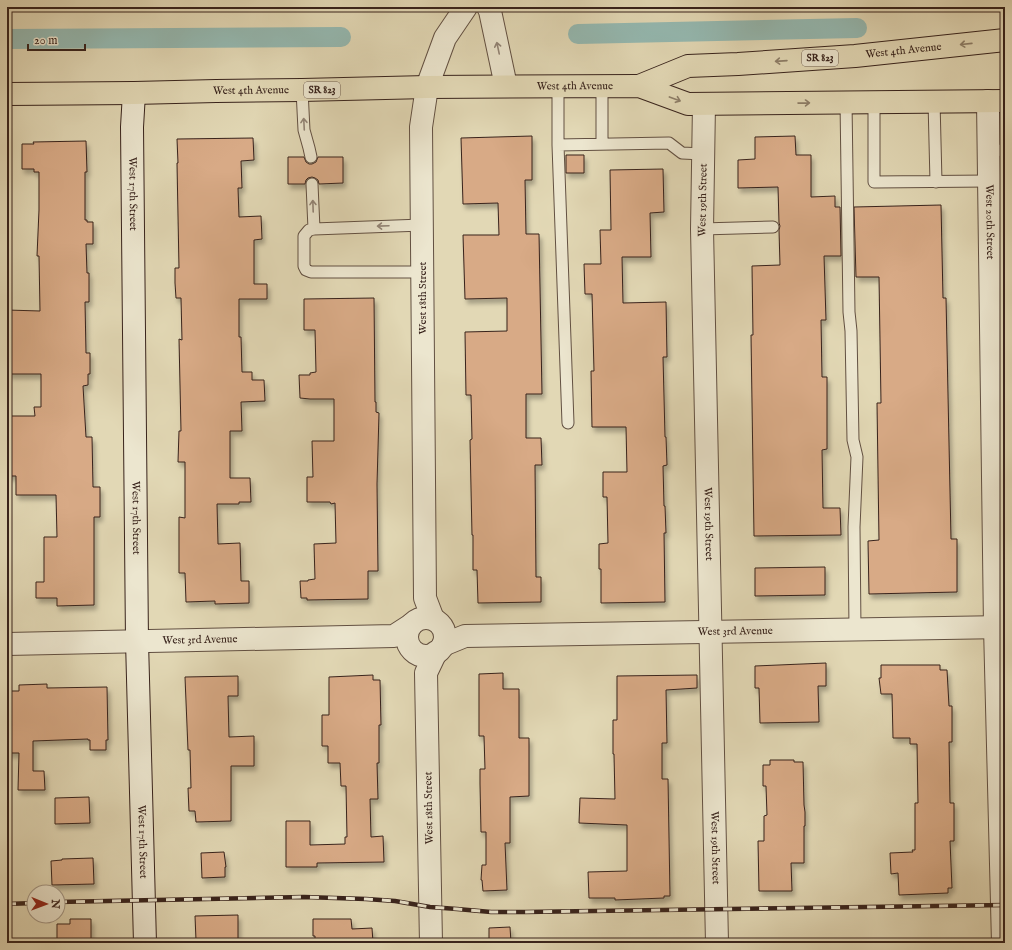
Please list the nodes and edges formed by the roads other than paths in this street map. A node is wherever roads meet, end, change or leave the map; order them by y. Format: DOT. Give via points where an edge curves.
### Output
graph roads {
  1 [pos="466,7"];
  2 [pos="488,7"];
  3 [pos="1005,40"];
  4 [pos="506,86"];
  5 [pos="558,86"];
  6 [pos="602,86"];
  7 [pos="639,86"];
  8 [pos="427,87"];
  9 [pos="302,90"];
  10 [pos="134,93"];
  11 [pos="7,94"];
  12 [pos="934,101"];
  13 [pos="997,101"];
  14 [pos="846,102"];
  15 [pos="874,102"];
  16 [pos="704,104"];
  17 [pos="602,144"];
  18 [pos="558,145"];
  19 [pos="997,151"];
  20 [pos="703,154"];
  21 [pos="311,157"];
  22 [pos="989,181"];
  23 [pos="936,182"];
  24 [pos="312,184"];
  25 [pos="422,225"];
  26 [pos="773,227"];
  27 [pos="314,229"];
  28 [pos="702,229"];
  29 [pos="997,231"];
  30 [pos="423,272"];
  31 [pos="568,423"];
  32 [pos="1000,627"];
  33 [pos="855,630"];
  34 [pos="711,632"];
  35 [pos="422,636"];
  36 [pos="137,641"];
  37 [pos="7,644"];
  38 [pos="145,943"];
  39 [pos="431,943"];
  40 [pos="717,943"];
  41 [pos="1003,943"];
  1 -- 8 [label="street, West 18th Street" via="445,38"];
  4 -- 2 [label="street, one-way"];
  3 -- 7 [label="main road, West 4th Avenue / SR 823, one-way" via="855,56 688,66"];
  4 -- 5 [label="main road, West 4th Avenue / SR 823"];
  4 -- 8 [label="main road, West 4th Avenue / SR 823"];
  5 -- 6 [label="main road, West 4th Avenue / SR 823"];
  5 -- 18 [label="lane"];
  6 -- 7 [label="main road, West 4th Avenue / SR 823"];
  6 -- 17 [label="lane"];
  7 -- 16 [label="main road, West 4th Avenue / SR 823, one-way" via="688,104"];
  8 -- 9 [label="main road, West 4th Avenue / SR 823"];
  8 -- 25 [label="street, West 18th Street" via="421,127"];
  9 -- 10 [label="main road, West 4th Avenue / SR 823"];
  21 -- 9 [label="lane, one-way" via="304,130"];
  10 -- 11 [label="main road, West 4th Avenue / SR 823"];
  10 -- 36 [label="street, West 17th Street" via="132,127"];
  12 -- 13 [label="main road, West 4th Avenue / SR 823"];
  12 -- 15 [label="main road, West 4th Avenue / SR 823"];
  12 -- 23 [label="lane"];
  13 -- 19 [label="street, West 20th Street"];
  14 -- 15 [label="main road, West 4th Avenue / SR 823"];
  16 -- 14 [label="main road, West 4th Avenue / SR 823, one-way"];
  14 -- 33 [label="lane" via="849,312 853,440 857,457 854,527"];
  15 -- 23 [label="lane" via="874,182"];
  16 -- 20 [label="street, West 19th Street"];
  17 -- 18 [label="lane"];
  17 -- 20 [label="lane" via="669,143 682,153"];
  18 -- 31 [label="lane"];
  19 -- 22 [label="street, West 20th Street"];
  20 -- 28 [label="street, West 19th Street"];
  22 -- 23 [label="lane"];
  22 -- 29 [label="street, West 20th Street"];
  27 -- 24 [label="lane, one-way"];
  25 -- 27 [label="lane, one-way"];
  25 -- 30 [label="street, West 18th Street"];
  26 -- 28 [label="lane"];
  27 -- 30 [label="lane" via="309,230 304,236 304,266 311,272"];
  28 -- 34 [label="street, West 19th Street"];
  29 -- 32 [label="street, West 20th Street"];
  30 -- 35 [label="street, West 18th Street" via="425,598"];
  32 -- 33 [label="street, West 3rd Avenue"];
  32 -- 41 [label="street, West 20th Street"];
  33 -- 34 [label="street, West 3rd Avenue"];
  34 -- 35 [label="street, West 3rd Avenue"];
  34 -- 40 [label="street, West 19th Street"];
  35 -- 36 [label="street, West 3rd Avenue"];
  35 -- 39 [label="street, West 18th Street" via="426,673"];
  36 -- 37 [label="street, West 3rd Avenue"];
  36 -- 38 [label="street, West 17th Street"];
}
